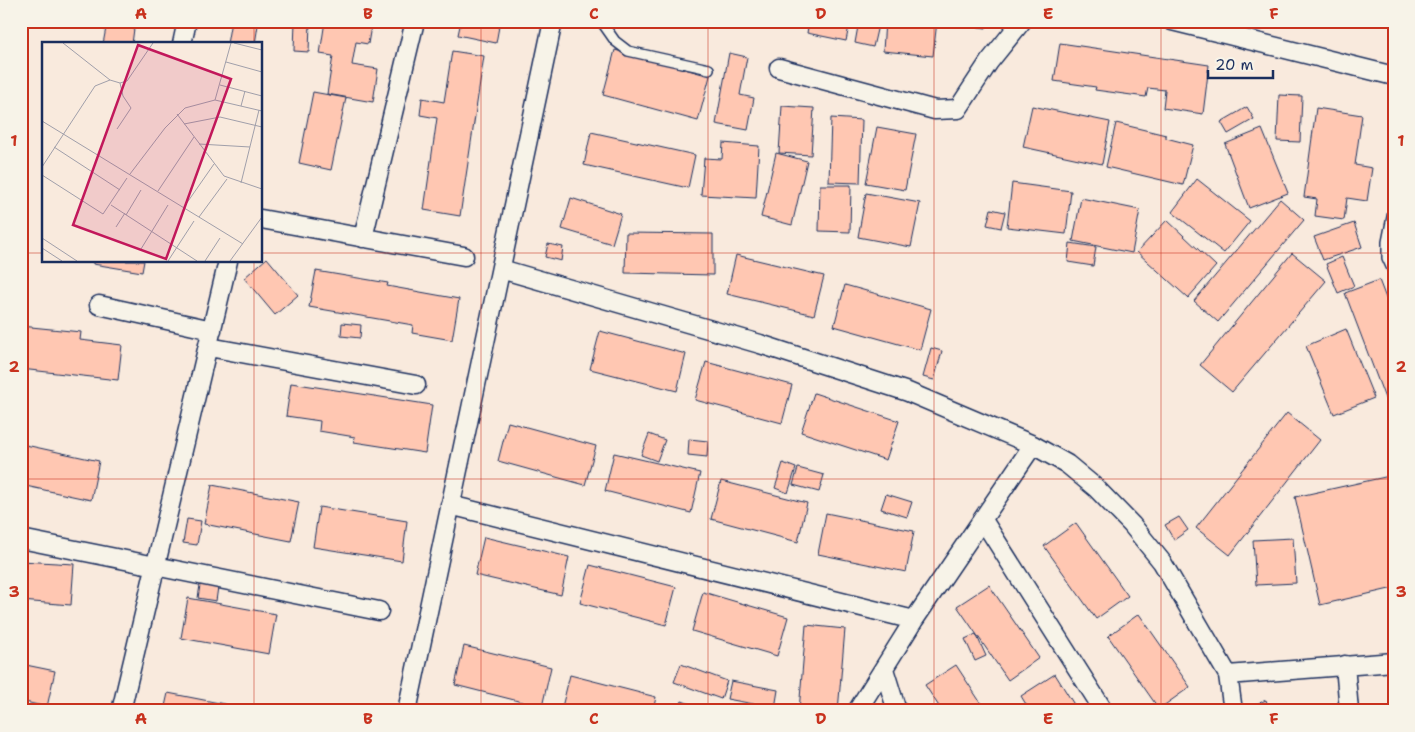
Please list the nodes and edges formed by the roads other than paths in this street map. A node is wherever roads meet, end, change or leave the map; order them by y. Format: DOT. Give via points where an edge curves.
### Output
graph roads {
  1 [pos="187,21"];
  2 [pos="414,21"];
  3 [pos="553,21"];
  4 [pos="601,21"];
  5 [pos="1022,21"];
  6 [pos="1172,21"];
  7 [pos="182,42"];
  8 [pos="779,68"];
  9 [pos="709,69"];
  10 [pos="1394,76"];
  11 [pos="1394,207"];
  12 [pos="262,219"];
  13 [pos="363,238"];
  14 [pos="464,256"];
  15 [pos="228,262"];
  16 [pos="501,269"];
  17 [pos="1394,273"];
  18 [pos="99,305"];
  19 [pos="210,339"];
  20 [pos="416,385"];
  21 [pos="1033,445"];
  22 [pos="450,505"];
  23 [pos="983,520"];
  24 [pos="21,539"];
  25 [pos="156,566"];
  26 [pos="379,611"];
  27 [pos="914,620"];
  28 [pos="1394,662"];
  29 [pos="1345,665"];
  30 [pos="884,669"];
  31 [pos="1228,675"];
  32 [pos="121,711"];
  33 [pos="407,711"];
  34 [pos="857,711"];
  35 [pos="897,711"];
  36 [pos="1104,711"];
  37 [pos="1233,711"];
  38 [pos="1349,711"];
  1 -- 7 [label="street"];
  2 -- 13 [label="street"];
  3 -- 16 [label="street"];
  4 -- 9 [label="lane" via="615,41 628,51"];
  5 -- 8 [label="street" via="989,62 958,109 935,110"];
  6 -- 10 [label="street"];
  11 -- 17 [label="lane" via="1387,258"];
  12 -- 13 [label="street"];
  13 -- 14 [label="street"];
  15 -- 19 [label="street"];
  16 -- 21 [label="street" via="908,392"];
  16 -- 22 [label="street"];
  18 -- 19 [label="street"];
  19 -- 20 [label="street"];
  19 -- 25 [label="street"];
  21 -- 23 [label="street"];
  21 -- 31 [label="street" via="1067,464 1132,525 1162,562"];
  22 -- 27 [label="street"];
  22 -- 33 [label="street"];
  23 -- 27 [label="street"];
  23 -- 36 [label="street"];
  24 -- 25 [label="street"];
  25 -- 26 [label="street"];
  25 -- 32 [label="street"];
  27 -- 30 [label="street"];
  28 -- 29 [label="street"];
  29 -- 31 [label="street"];
  29 -- 38 [label="street"];
  30 -- 34 [label="street"];
  30 -- 35 [label="street"];
  31 -- 37 [label="street"];
}
